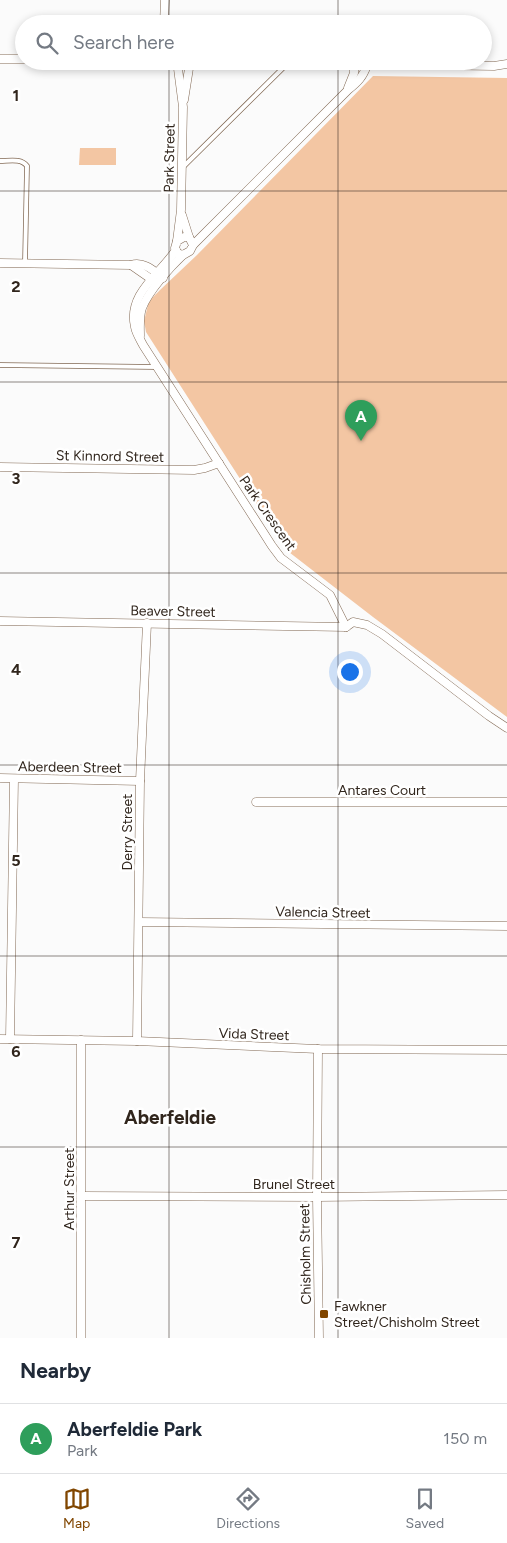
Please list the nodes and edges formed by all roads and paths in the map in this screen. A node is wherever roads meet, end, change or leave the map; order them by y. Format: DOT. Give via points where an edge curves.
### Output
graph roads {
  1 [pos="165,0"];
  2 [pos="165,15"];
  3 [pos="0,59"];
  4 [pos="15,59"];
  5 [pos="507,64"];
  6 [pos="494,66"];
  7 [pos="507,69"];
  8 [pos="177,70"];
  9 [pos="189,70"];
  10 [pos="281,70"];
  11 [pos="354,70"];
  12 [pos="365,70"];
  13 [pos="348,90"];
  14 [pos="182,107"];
  15 [pos="0,160"];
  16 [pos="182,168"];
  17 [pos="181,210"];
  18 [pos="190,239"];
  19 [pos="177,241"];
  20 [pos="176,250"];
  21 [pos="183,255"];
  22 [pos="0,263"];
  23 [pos="25,263"];
  24 [pos="153,276"];
  25 [pos="160,281"];
  26 [pos="140,338"];
  27 [pos="0,365"];
  28 [pos="157,367"];
  29 [pos="219,464"];
  30 [pos="0,467"];
  31 [pos="0,621"];
  32 [pos="147,623"];
  33 [pos="346,627"];
  34 [pos="507,728"];
  35 [pos="0,778"];
  36 [pos="14,779"];
  37 [pos="140,781"];
  38 [pos="256,802"];
  39 [pos="507,802"];
  40 [pos="139,922"];
  41 [pos="507,926"];
  42 [pos="0,1039"];
  43 [pos="10,1039"];
  44 [pos="81,1040"];
  45 [pos="137,1041"];
  46 [pos="318,1049"];
  47 [pos="507,1050"];
  48 [pos="507,1195"];
  49 [pos="82,1196"];
  50 [pos="317,1197"];
  51 [pos="81,1338"];
  52 [pos="319,1338"];
  1 -- 2 [label="street"];
  3 -- 4 [label="street"];
  5 -- 6 [label="street"];
  6 -- 7 [label="street"];
  8 -- 14 [label="street, Park Street"];
  9 -- 14 [label="street, Park Street"];
  10 -- 16 [label="lane"];
  11 -- 13 [label="street"];
  12 -- 13 [label="street"];
  13 -- 18 [label="street" via="211,225"];
  14 -- 16 [label="street, Park Street"];
  15 -- 23 [label="lane" via="20,161 27,166"];
  16 -- 17 [label="street, Park Street"];
  17 -- 18 [label="street, Park Street"];
  17 -- 19 [label="street, Park Street"];
  18 -- 19 [label="street"];
  18 -- 21 [label="street" via="190,251"];
  19 -- 20 [label="street"];
  20 -- 21 [label="street"];
  20 -- 24 [label="street, Park Crescent"];
  21 -- 25 [label="street"];
  22 -- 23 [label="street"];
  23 -- 24 [label="street" via="142,264"];
  24 -- 25 [label="street"];
  24 -- 26 [label="street, Park Crescent" via="134,311 135,329"];
  25 -- 26 [label="street" via="142,310"];
  26 -- 28 [label="street, Park Crescent"];
  27 -- 28 [label="lane"];
  28 -- 29 [label="street, Park Crescent"];
  29 -- 30 [label="street, St Kinnord Street" via="194,470"];
  29 -- 33 [label="street, Park Crescent" via="272,546 288,564 330,595"];
  31 -- 32 [label="street, Beaver Street"];
  32 -- 33 [label="street, Beaver Street"];
  32 -- 37 [label="street, Derry Street"];
  33 -- 34 [label="street" via="353,622 367,624"];
  35 -- 36 [label="street, Aberdeen Street"];
  36 -- 37 [label="street, Aberdeen Street"];
  36 -- 43 [label="street"];
  37 -- 40 [label="street, Derry Street"];
  38 -- 39 [label="street, Antares Court"];
  40 -- 41 [label="street, Valencia Street"];
  40 -- 45 [label="street, Derry Street"];
  42 -- 43 [label="street, Vida Street"];
  43 -- 44 [label="street, Vida Street"];
  44 -- 45 [label="street, Vida Street"];
  44 -- 49 [label="street, Arthur Street"];
  45 -- 46 [label="street, Vida Street"];
  46 -- 47 [label="street, Vida Street"];
  46 -- 50 [label="street, Chisholm Street"];
  48 -- 50 [label="street, Brunel Street"];
  49 -- 50 [label="street, Brunel Street"];
  49 -- 51 [label="street, Arthur Street"];
  50 -- 52 [label="street, Chisholm Street"];
}
